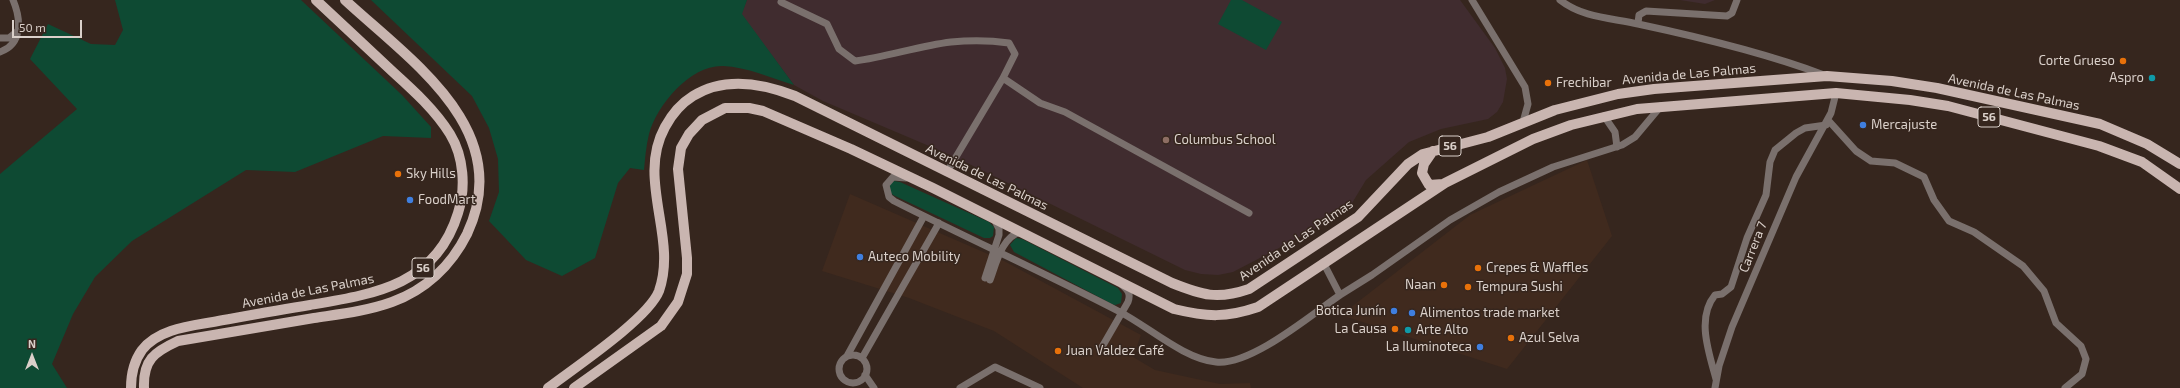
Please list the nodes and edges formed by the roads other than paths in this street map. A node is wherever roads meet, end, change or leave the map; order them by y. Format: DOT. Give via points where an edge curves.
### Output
graph roads {
  1 [pos="13,0"];
  2 [pos="316,0"];
  3 [pos="345,0"];
  4 [pos="1472,0"];
  5 [pos="1560,0"];
  6 [pos="1737,0"];
  7 [pos="782,2"];
  8 [pos="1638,24"];
  9 [pos="19,30"];
  10 [pos="0,38"];
  11 [pos="0,52"];
  12 [pos="1827,76"];
  13 [pos="1003,78"];
  14 [pos="1836,93"];
  15 [pos="1661,106"];
  16 [pos="1604,116"];
  17 [pos="1523,122"];
  18 [pos="1827,123"];
  19 [pos="1617,147"];
  20 [pos="1433,151"];
  21 [pos="2180,164"];
  22 [pos="947,172"];
  23 [pos="916,180"];
  24 [pos="1445,183"];
  25 [pos="2180,189"];
  26 [pos="1248,213"];
  27 [pos="924,216"];
  28 [pos="994,219"];
  29 [pos="939,223"];
  30 [pos="1022,232"];
  31 [pos="997,252"];
  32 [pos="1323,262"];
  33 [pos="988,279"];
  34 [pos="1120,282"];
  35 [pos="1340,295"];
  36 [pos="1122,313"];
  37 [pos="1102,346"];
  38 [pos="847,356"];
  39 [pos="862,358"];
  40 [pos="866,375"];
  41 [pos="1716,384"];
  42 [pos="852,385"];
  43 [pos="131,388"];
  44 [pos="144,388"];
  45 [pos="548,388"];
  46 [pos="574,388"];
  47 [pos="874,388"];
  48 [pos="960,388"];
  49 [pos="1040,388"];
  50 [pos="2065,388"];
  1 -- 9 [label="street"];
  2 -- 43 [label="main road, Avenida de Las Palmas / 56" via="432,108 451,135 461,162 462,194 456,221 450,234 426,266 412,276 378,291 169,332 143,349 131,376"];
  3 -- 44 [label="main road, Avenida de Las Palmas / 56" via="429,77 458,111 466,126 477,156 479,182 478,202 466,235 440,273 408,295 372,308 178,341 163,348 151,358 144,371"];
  4 -- 17 [label="street" via="1525,86 1528,104"];
  5 -- 8 [label="street" via="1588,15"];
  6 -- 8 [label="street" via="1732,13 1727,16 1646,11 1640,15"];
  7 -- 13 [label="street" via="827,24 839,49 855,61 950,42 985,40 1008,43 1015,54"];
  8 -- 12 [label="street" via="1788,62"];
  9 -- 10 [label="street" via="9,38"];
  9 -- 11 [label="street" via="18,39 12,46"];
  12 -- 17 [label="main road, Avenida de Las Palmas / 56" via="1692,85 1618,94 1554,110"];
  12 -- 21 [label="main road, Avenida de Las Palmas / 56" via="1923,86 2100,124 2147,144"];
  13 -- 22 [label="street"];
  13 -- 26 [label="street" via="1040,103 1065,112"];
  14 -- 15 [label="main road, 56"];
  14 -- 18 [label="street, Carrera 7"];
  14 -- 25 [label="main road, 56" via="1948,106 2099,146 2142,162"];
  15 -- 16 [label="main road, 56"];
  15 -- 19 [label="street" via="1635,137"];
  16 -- 19 [label="street" via="1614,132"];
  16 -- 24 [label="main road, 56" via="1533,139"];
  17 -- 20 [label="main road, Avenida de Las Palmas / 56" via="1488,136"];
  18 -- 41 [label="street, Carrera 7" via="1796,177 1782,208 1732,327"];
  18 -- 41 [label="street" via="1801,130 1775,150 1770,162 1766,195 1747,238 1731,287 1728,291 1715,295 1709,302 1705,314 1706,329"];
  18 -- 50 [label="street" via="1856,151 1871,161 1894,163 1924,177 1934,200 1949,221 1974,232 2023,266 2044,291 2056,323 2081,346 2086,360 2082,374"];
  19 -- 35 [label="street" via="1553,168 1499,192 1450,220"];
  20 -- 22 [label="main road, Avenida de Las Palmas / 56" via="1408,164 1358,218 1256,285 1230,295 1210,296 1172,282"];
  20 -- 24 [label="main road" via="1424,164 1424,180 1432,185"];
  22 -- 45 [label="main road, Avenida de Las Palmas / 56" via="774,88 744,83 727,84 698,92 676,109 657,143 654,188 665,256 661,282 654,300 639,318"];
  23 -- 27 [label="street" via="893,177 886,185 886,191 894,201"];
  23 -- 28 [label="main road, 56"];
  23 -- 46 [label="main road, 56" via="763,111 725,108 705,118 689,134 678,158 687,274 678,302 661,326"];
  24 -- 32 [label="main road, 56"];
  27 -- 29 [label="street"];
  27 -- 38 [label="street"];
  28 -- 30 [label="main road, 56"];
  28 -- 31 [label="street" via="999,229"];
  29 -- 31 [label="street"];
  29 -- 39 [label="street"];
  30 -- 31 [label="street" via="1010,236"];
  30 -- 34 [label="main road, 56"];
  31 -- 33 [label="street"];
  31 -- 36 [label="street"];
  32 -- 34 [label="main road, 56" via="1258,307 1223,316 1206,316 1174,309"];
  32 -- 35 [label="street"];
  34 -- 36 [label="street" via="1130,296"];
  35 -- 36 [label="street" via="1260,349 1232,361 1216,362 1186,351"];
  36 -- 37 [label="street"];
  38 -- 39 [label="street" via="855,355"];
  38 -- 42 [label="street" via="841,362 839,370 842,378"];
  39 -- 40 [label="street" via="866,364"];
  40 -- 42 [label="street"];
  40 -- 47 [label="street"];
  48 -- 49 [label="street" via="995,367"];
}
